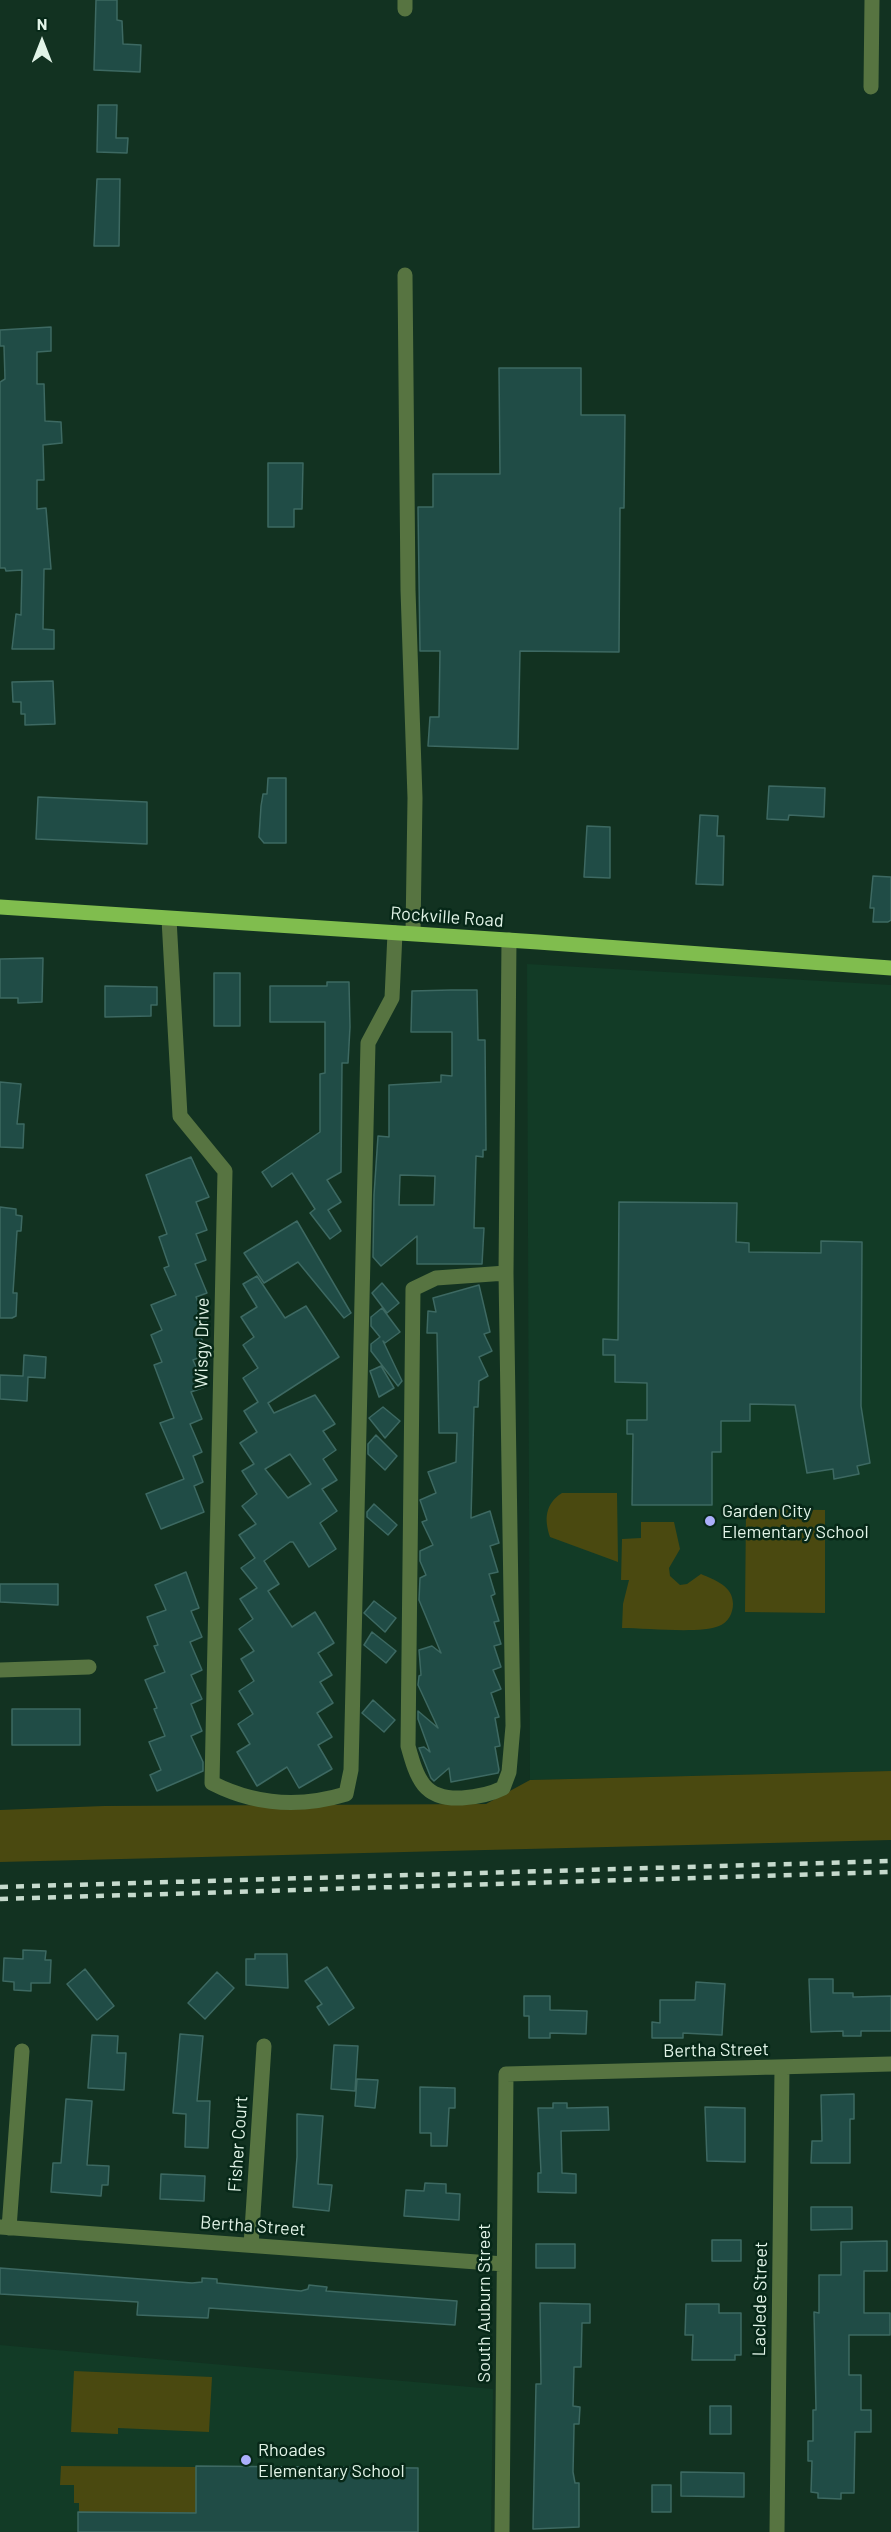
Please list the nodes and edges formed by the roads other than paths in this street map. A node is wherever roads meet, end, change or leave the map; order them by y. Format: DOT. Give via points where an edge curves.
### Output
graph roads {
  1 [pos="872,0"];
  2 [pos="871,87"];
  3 [pos="405,275"];
  4 [pos="0,907"];
  5 [pos="169,919"];
  6 [pos="395,933"];
  7 [pos="413,933"];
  8 [pos="509,940"];
  9 [pos="891,968"];
  10 [pos="506,1273"];
  11 [pos="89,1667"];
  12 [pos="0,1670"];
  13 [pos="264,2046"];
  14 [pos="22,2051"];
  15 [pos="891,2064"];
  16 [pos="782,2067"];
  17 [pos="506,2074"];
  18 [pos="4,2228"];
  19 [pos="251,2245"];
  20 [pos="504,2264"];
  21 [pos="502,2532"];
  22 [pos="777,2532"];
  1 -- 2 [label="street"];
  3 -- 7 [label="street" via="408,590 415,798"];
  4 -- 5 [label="main road, Rockville Road"];
  5 -- 6 [label="main road, Rockville Road"];
  5 -- 6 [label="street, Wisgy Drive" via="180,1116 225,1171 212,1783 253,1800 285,1803 323,1801 346,1794 351,1770 368,1043 392,998"];
  6 -- 7 [label="main road, Rockville Road"];
  7 -- 8 [label="main road, Rockville Road"];
  8 -- 9 [label="main road, Rockville Road"];
  8 -- 10 [label="street"];
  10 -- 10 [label="street" via="513,1726 509,1772 503,1788 489,1795 452,1798 432,1794 417,1775 408,1746 413,1289 436,1278"];
  11 -- 12 [label="street"];
  13 -- 19 [label="street, Fisher Court"];
  14 -- 18 [label="street"];
  15 -- 16 [label="street, Bertha Street"];
  16 -- 17 [label="street, Bertha Street"];
  16 -- 22 [label="street, Laclede Street"];
  17 -- 20 [label="street, South Auburn Street"];
  18 -- 19 [label="street, Bertha Street"];
  19 -- 20 [label="street, Bertha Street"];
  20 -- 21 [label="street, South Auburn Street"];
}
